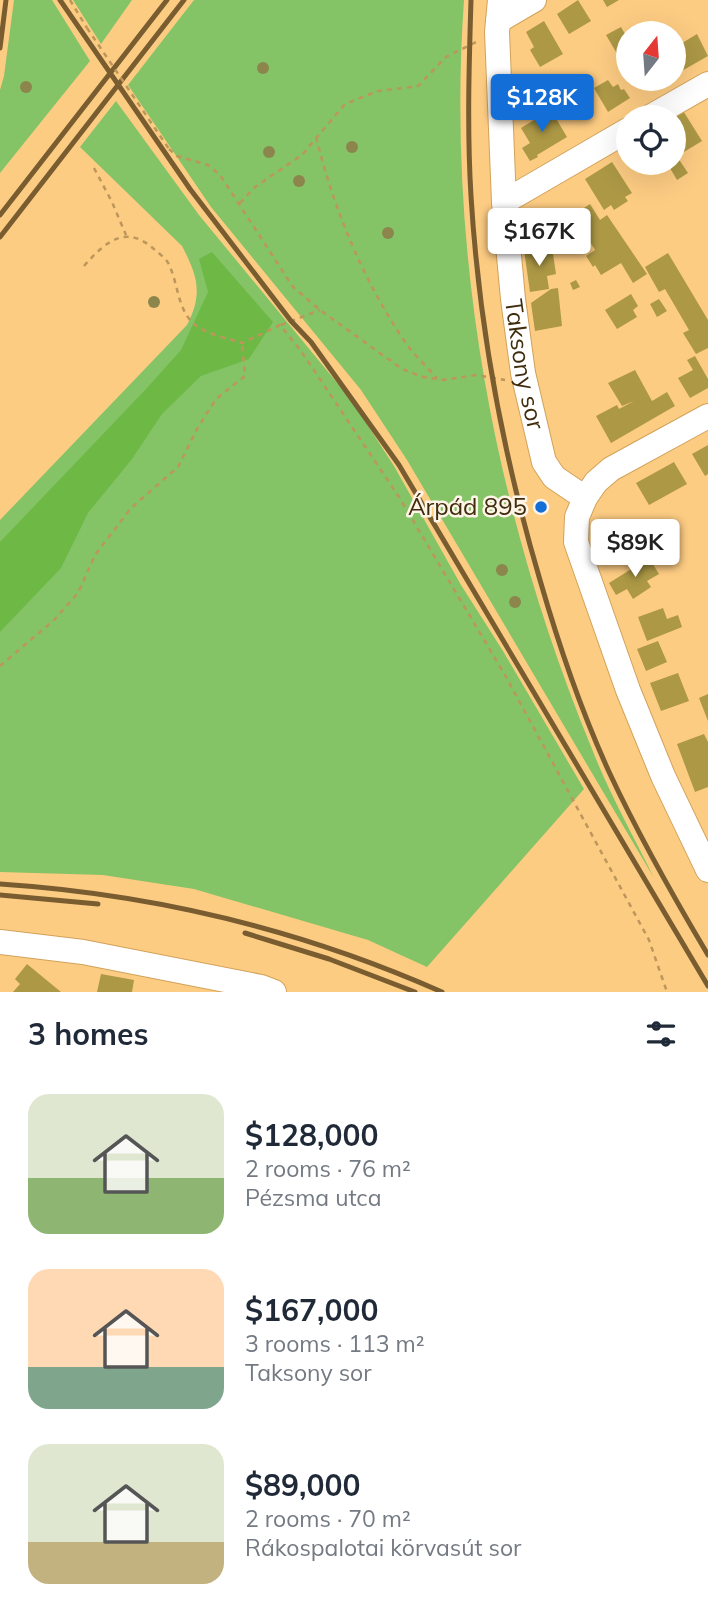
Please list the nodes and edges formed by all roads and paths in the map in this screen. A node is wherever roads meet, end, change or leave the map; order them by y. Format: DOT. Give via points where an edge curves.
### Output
graph roads {
  1 [pos="71,0"];
  2 [pos="534,0"];
  3 [pos="499,18"];
  4 [pos="708,84"];
  5 [pos="671,105"];
  6 [pos="316,137"];
  7 [pos="616,137"];
  8 [pos="94,168"];
  9 [pos="504,202"];
  10 [pos="240,203"];
  11 [pos="126,235"];
  12 [pos="84,266"];
  13 [pos="320,310"];
  14 [pos="280,325"];
  15 [pos="243,343"];
  16 [pos="438,380"];
  17 [pos="528,391"];
  18 [pos="708,416"];
  19 [pos="585,498"];
  20 [pos="0,666"];
  21 [pos="708,870"];
  22 [pos="0,942"];
  23 [pos="274,992"];
  24 [pos="667,992"];
  1 -- 10 [label="path, bridge" via="169,149 208,165"];
  2 -- 3 [label="street"];
  3 -- 6 [label="path" via="446,57 418,86 379,91 345,104"];
  3 -- 9 [label="street, Taksony sor"];
  4 -- 5 [label="street"];
  6 -- 10 [label="path" via="302,155"];
  6 -- 16 [label="path" via="329,187 359,264 406,344"];
  7 -- 9 [label="street"];
  8 -- 11 [label="path"];
  9 -- 17 [label="street, Taksony sor"];
  10 -- 13 [label="path" via="293,287"];
  11 -- 12 [label="path" via="103,245"];
  11 -- 15 [label="path" via="145,241 170,264 190,320 199,328"];
  13 -- 14 [label="path"];
  13 -- 16 [label="path" via="402,369"];
  14 -- 15 [label="path"];
  14 -- 24 [label="path" via="399,497 505,676 649,940"];
  15 -- 20 [label="path" via="245,376 216,399 178,467 131,508 95,555 78,593 54,620"];
  16 -- 17 [label="path" via="476,375 507,380"];
  17 -- 19 [label="street, Taksony sor" via="544,462 554,477"];
  18 -- 19 [label="street" via="611,469"];
  19 -- 21 [label="street" via="577,517 576,542 628,690"];
  22 -- 23 [label="street" via="83,952"];
}
